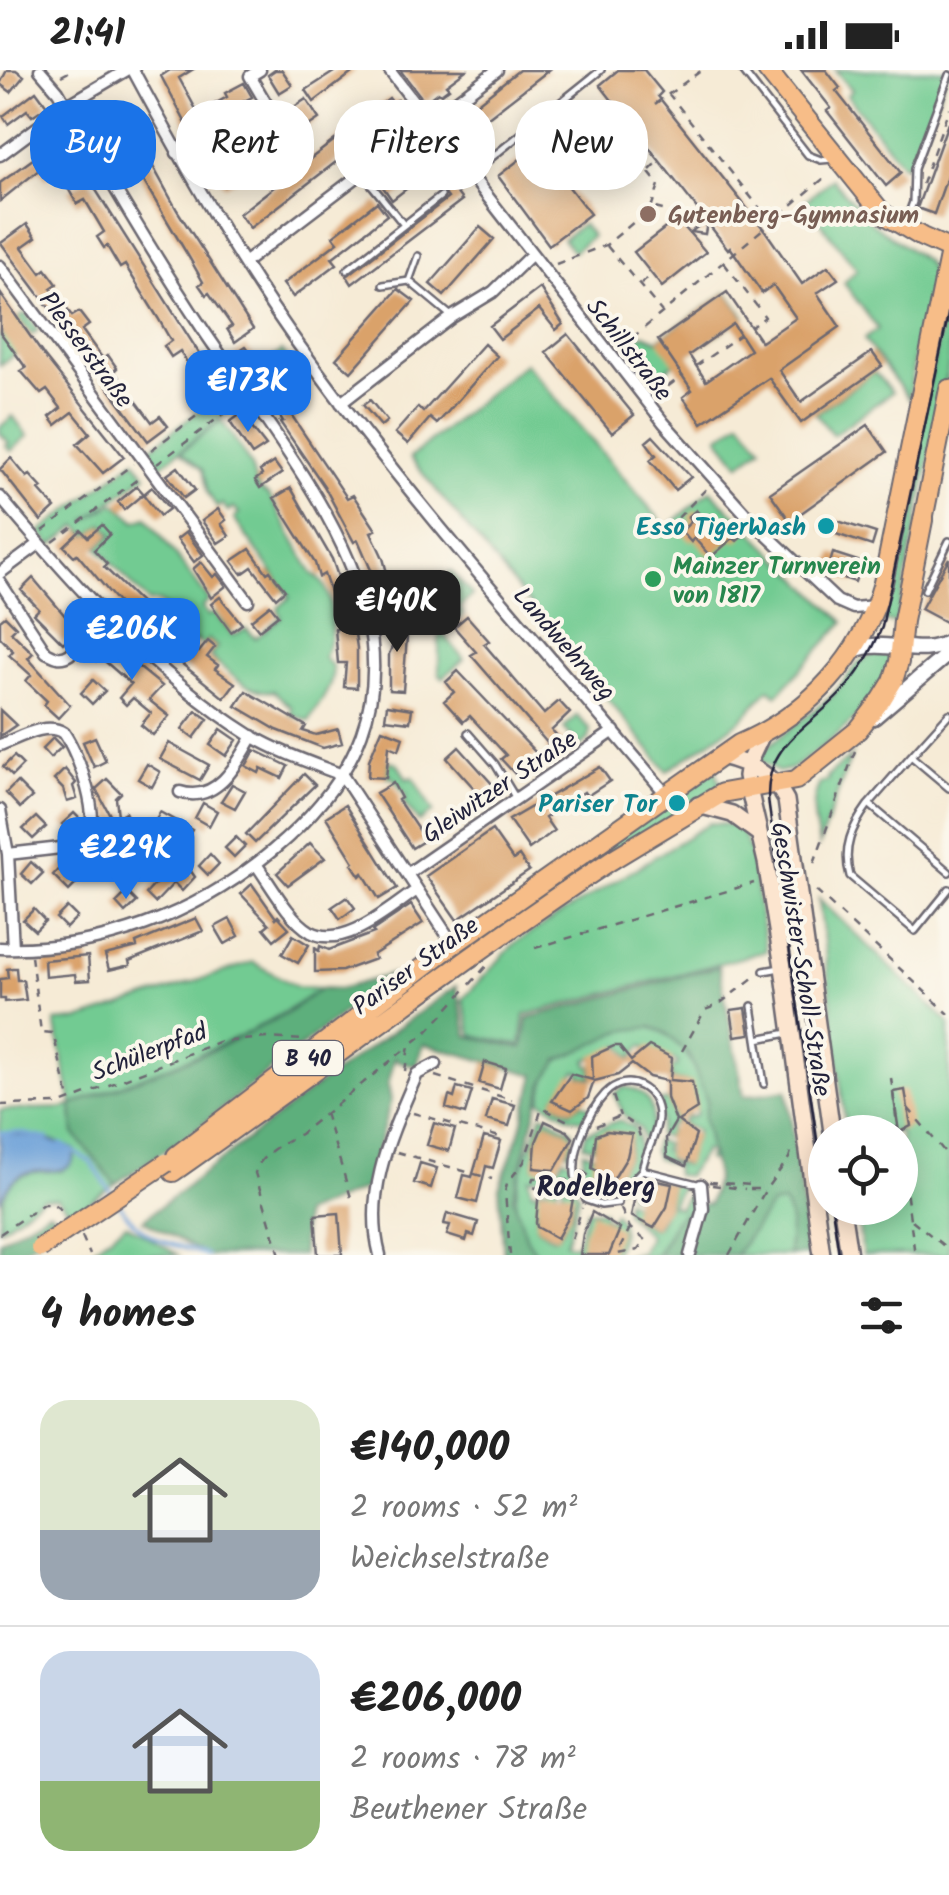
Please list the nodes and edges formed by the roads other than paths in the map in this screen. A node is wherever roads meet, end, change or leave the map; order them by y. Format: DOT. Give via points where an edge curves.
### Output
graph roads {
  1 [pos="40,70"];
  2 [pos="130,70"];
  3 [pos="260,70"];
  4 [pos="390,70"];
  5 [pos="497,70"];
  6 [pos="601,70"];
  7 [pos="742,70"];
  8 [pos="767,70"];
  9 [pos="949,75"];
  10 [pos="62,100"];
  11 [pos="77,100"];
  12 [pos="263,100"];
  13 [pos="412,100"];
  14 [pos="458,100"];
  15 [pos="30,133"];
  16 [pos="176,150"];
  17 [pos="0,155"];
  18 [pos="495,155"];
  19 [pos="833,166"];
  20 [pos="117,190"];
  21 [pos="200,190"];
  22 [pos="340,190"];
  23 [pos="375,190"];
  24 [pos="481,190"];
  25 [pos="441,196"];
  26 [pos="404,226"];
  27 [pos="904,228"];
  28 [pos="949,253"];
  29 [pos="418,256"];
  30 [pos="531,256"];
  31 [pos="244,263"];
  32 [pos="0,266"];
  33 [pos="347,270"];
  34 [pos="409,281"];
  35 [pos="382,285"];
  36 [pos="452,318"];
  37 [pos="949,390"];
  38 [pos="341,402"];
  39 [pos="0,497"];
  40 [pos="42,542"];
  41 [pos="948,545"];
  42 [pos="0,573"];
  43 [pos="0,582"];
  44 [pos="925,590"];
  45 [pos="248,601"];
  46 [pos="876,606"];
  47 [pos="105,615"];
  48 [pos="949,642"];
  49 [pos="900,647"];
  50 [pos="854,650"];
  51 [pos="949,653"];
  52 [pos="949,714"];
  53 [pos="614,731"];
  54 [pos="468,733"];
  55 [pos="762,734"];
  56 [pos="252,736"];
  57 [pos="857,739"];
  58 [pos="0,744"];
  59 [pos="722,756"];
  60 [pos="911,756"];
  61 [pos="748,764"];
  62 [pos="342,774"];
  63 [pos="796,780"];
  64 [pos="776,782"];
  65 [pos="748,786"];
  66 [pos="949,788"];
  67 [pos="180,792"];
  68 [pos="666,794"];
  69 [pos="516,800"];
  70 [pos="786,800"];
  71 [pos="869,804"];
  72 [pos="698,805"];
  73 [pos="0,810"];
  74 [pos="758,833"];
  75 [pos="8,854"];
  76 [pos="256,864"];
  77 [pos="949,872"];
  78 [pos="407,874"];
  79 [pos="949,888"];
  80 [pos="417,890"];
  81 [pos="450,947"];
  82 [pos="0,948"];
  83 [pos="13,948"];
  84 [pos="783,967"];
  85 [pos="764,970"];
  86 [pos="752,1006"];
  87 [pos="791,1032"];
  88 [pos="758,1039"];
  89 [pos="436,1064"];
  90 [pos="764,1084"];
  91 [pos="830,1115"];
  92 [pos="169,1168"];
  93 [pos="642,1170"];
  94 [pos="709,1183"];
  95 [pos="845,1225"];
  96 [pos="40,1253"];
  97 [pos="380,1255"];
  98 [pos="690,1255"];
  99 [pos="822,1255"];
  100 [pos="849,1255"];
  1 -- 10 [label="street"];
  2 -- 11 [label="street"];
  2 -- 16 [label="street, Landwehrweg"];
  3 -- 12 [label="street" via="250,76"];
  4 -- 13 [label="street, Schillstraße"];
  5 -- 14 [label="street"];
  6 -- 18 [label="lane"];
  7 -- 19 [label="lane" via="808,155"];
  8 -- 19 [label="main road, B 40"];
  9 -- 27 [label="lane" via="914,170"];
  15 -- 17 [label="street"];
  19 -- 27 [label="main road, B 40"];
  20 -- 62 [label="street" via="353,568 372,634 373,684 364,734"];
  21 -- 31 [label="street, Landwehrweg"];
  22 -- 31 [label="street"];
  23 -- 26 [label="lane"];
  24 -- 30 [label="street, Schillstraße"];
  25 -- 26 [label="lane"];
  26 -- 33 [label="lane"];
  27 -- 28 [label="main road, B 40"];
  28 -- 46 [label="main road, Pariser Straße / B 40"];
  29 -- 34 [label="lane"];
  30 -- 36 [label="street"];
  30 -- 46 [label="street, Schillstraße" via="714,481 837,601"];
  31 -- 38 [label="street, Landwehrweg"];
  32 -- 45 [label="street, Plesserstraße"];
  34 -- 35 [label="lane"];
  34 -- 36 [label="lane"];
  36 -- 38 [label="street"];
  37 -- 49 [label="main road"];
  38 -- 53 [label="street, Landwehrweg"];
  39 -- 40 [label="street"];
  40 -- 42 [label="street"];
  40 -- 47 [label="street"];
  41 -- 44 [label="lane"];
  43 -- 47 [label="street" via="46,652 56,657 70,654"];
  46 -- 50 [label="main road, Pariser Straße / B 40"];
  47 -- 56 [label="street"];
  48 -- 49 [label="street"];
  49 -- 50 [label="street" via="876,643"];
  49 -- 57 [label="main road" via="893,681"];
  50 -- 55 [label="main road, Pariser Straße / B 40" via="809,700"];
  51 -- 57 [label="street"];
  52 -- 60 [label="lane"];
  53 -- 68 [label="street, Landwehrweg"];
  53 -- 69 [label="street, Gleiwitzer Straße"];
  54 -- 69 [label="lane"];
  55 -- 59 [label="main road, Pariser Straße / B 40"];
  55 -- 61 [label="main road, Geschwister-Scholl-Straße"];
  56 -- 62 [label="street"];
  56 -- 67 [label="street" via="220,783 204,793"];
  57 -- 63 [label="main road"];
  58 -- 75 [label="street" via="45,728 64,733 85,780 92,828 78,846"];
  59 -- 61 [label="main road"];
  59 -- 68 [label="main road, Pariser Straße / B 40"];
  60 -- 66 [label="lane"];
  60 -- 71 [label="lane"];
  61 -- 64 [label="main road"];
  61 -- 65 [label="main road, Geschwister-Scholl-Straße"];
  62 -- 76 [label="street" via="292,834"];
  62 -- 78 [label="street"];
  63 -- 64 [label="main road, Pariser Straße / B 40"];
  63 -- 70 [label="main road, Geschwister-Scholl-Straße"];
  64 -- 65 [label="main road, Pariser Straße / B 40"];
  64 -- 70 [label="main road, Geschwister-Scholl-Straße"];
  65 -- 72 [label="main road, Pariser Straße / B 40"];
  65 -- 74 [label="main road, Geschwister-Scholl-Straße"];
  68 -- 81 [label="main road, Pariser Straße / B 40"];
  69 -- 78 [label="street, Gleiwitzer Straße"];
  70 -- 91 [label="main road, Geschwister-Scholl-Straße"];
  71 -- 77 [label="lane"];
  71 -- 79 [label="lane" via="848,843 850,876 914,931"];
  72 -- 74 [label="main road" via="732,814"];
  72 -- 92 [label="main road, Pariser Straße / B 40" via="499,934 274,1102"];
  73 -- 75 [label="street"];
  74 -- 84 [label="main road, Geschwister-Scholl-Straße"];
  75 -- 83 [label="street"];
  76 -- 80 [label="street" via="298,920 326,936 352,931"];
  76 -- 83 [label="street" via="200,900 129,932"];
  78 -- 80 [label="street"];
  80 -- 81 [label="street"];
  81 -- 92 [label="main road, Pariser Straße / B 40"];
  82 -- 83 [label="street"];
  84 -- 85 [label="lane"];
  84 -- 87 [label="main road, Geschwister-Scholl-Straße"];
  86 -- 88 [label="lane"];
  87 -- 88 [label="lane"];
  87 -- 99 [label="main road, Geschwister-Scholl-Straße"];
  88 -- 90 [label="lane"];
  89 -- 97 [label="street" via="420,1071 386,1149 374,1196"];
  92 -- 96 [label="main road, Pariser Straße / B 40"];
  93 -- 93 [label="lane" via="618,1195 618,1204 586,1200 576,1181 582,1128 610,1090 637,1084 654,1099 657,1124"];
  93 -- 94 [label="lane"];
  94 -- 98 [label="street"];
  95 -- 100 [label="main road"];
}
